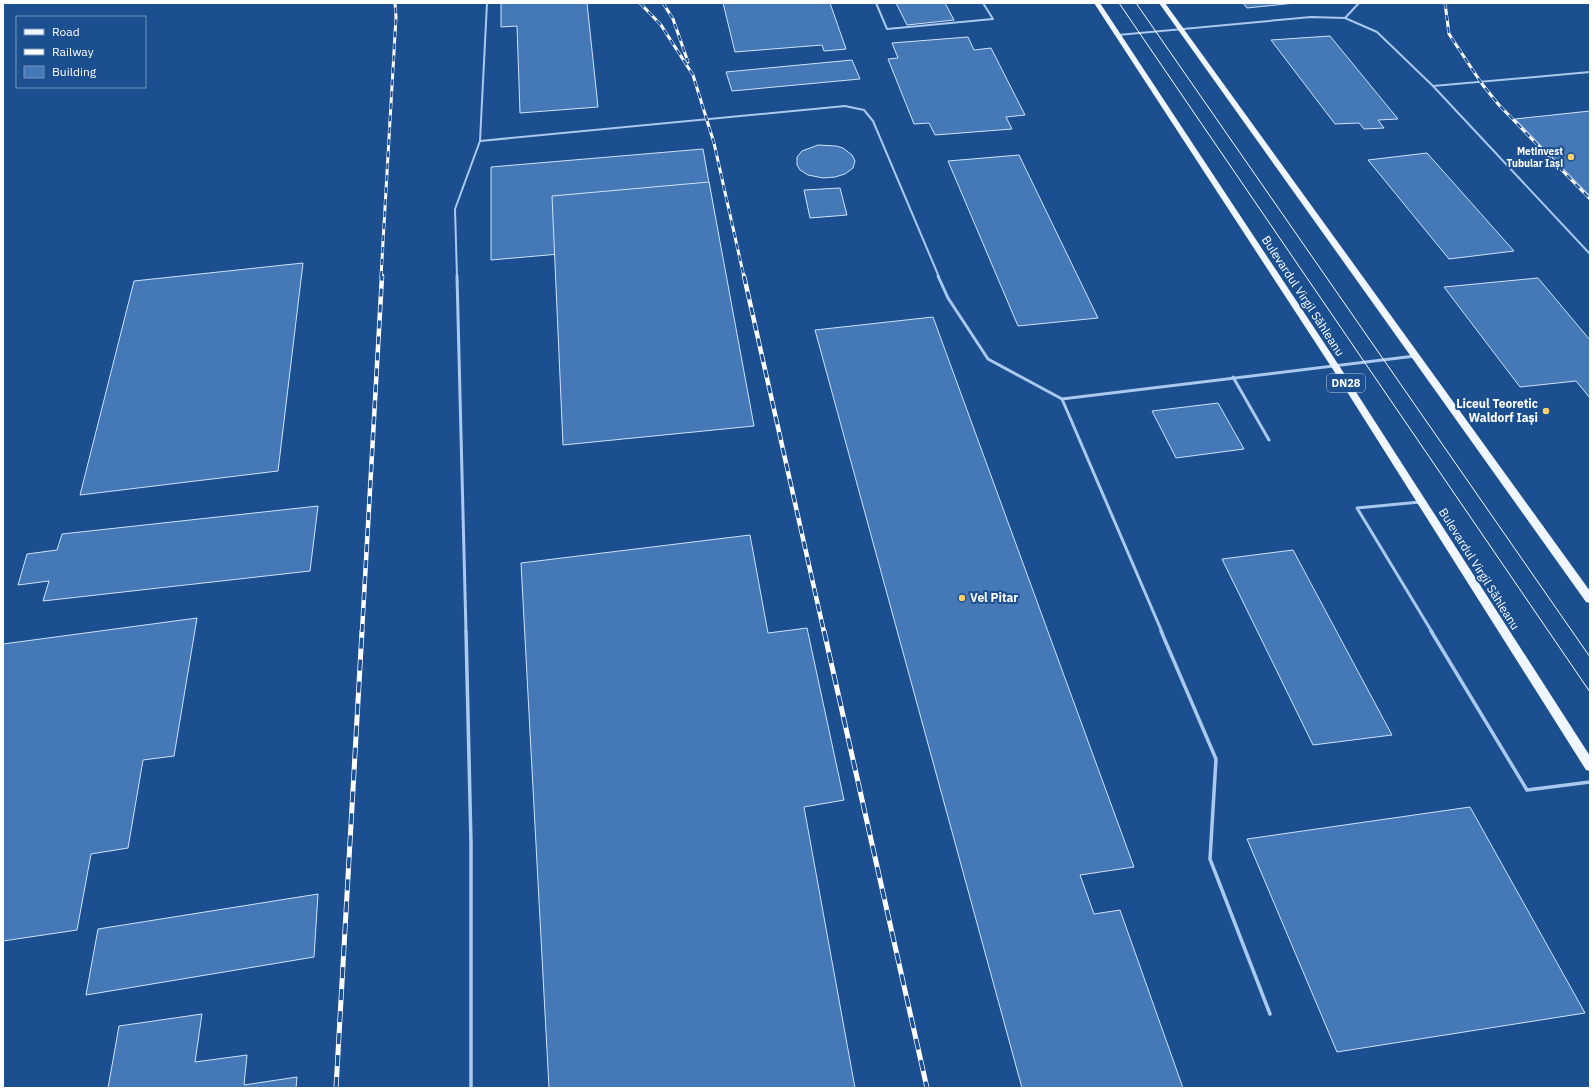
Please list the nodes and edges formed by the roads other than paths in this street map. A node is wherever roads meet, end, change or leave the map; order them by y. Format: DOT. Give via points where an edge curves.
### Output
graph roads {
  1 [pos="487,3"];
  2 [pos="876,3"];
  3 [pos="983,3"];
  4 [pos="1096,3"];
  5 [pos="1162,3"];
  6 [pos="1359,3"];
  7 [pos="1345,18"];
  8 [pos="1181,28"];
  9 [pos="1118,35"];
  10 [pos="1590,72"];
  11 [pos="1433,86"];
  12 [pos="480,141"];
  13 [pos="1590,254"];
  14 [pos="1416,356"];
  15 [pos="1335,366"];
  16 [pos="1233,377"];
  17 [pos="1062,399"];
  18 [pos="1269,440"];
  19 [pos="1422,502"];
  20 [pos="1590,598"];
  21 [pos="1590,766"];
  22 [pos="1590,782"];
  23 [pos="1270,1014"];
  24 [pos="471,1088"];
  1 -- 12 [label="lane"];
  2 -- 3 [label="lane" via="887,29 993,19"];
  4 -- 9 [label="main road, Bulevardul Virgil Săhleanu / DN28"];
  5 -- 8 [label="main road"];
  6 -- 7 [label="lane"];
  7 -- 8 [label="lane" via="1311,17"];
  7 -- 11 [label="lane" via="1378,32"];
  8 -- 9 [label="lane"];
  8 -- 14 [label="main road"];
  9 -- 15 [label="main road, Bulevardul Virgil Săhleanu / DN28"];
  10 -- 11 [label="lane"];
  11 -- 13 [label="lane"];
  12 -- 17 [label="lane" via="845,106 864,110 873,121 948,298 988,359"];
  12 -- 24 [label="lane" via="455,209 471,843"];
  14 -- 15 [label="lane"];
  14 -- 20 [label="main road"];
  15 -- 16 [label="lane"];
  15 -- 19 [label="main road, Bulevardul Virgil Săhleanu / DN28"];
  16 -- 17 [label="lane"];
  16 -- 18 [label="lane"];
  17 -- 23 [label="lane" via="1216,759 1210,859"];
  19 -- 21 [label="main road, Bulevardul Virgil Săhleanu / DN28"];
  19 -- 22 [label="lane" via="1357,508 1527,790"];
}
